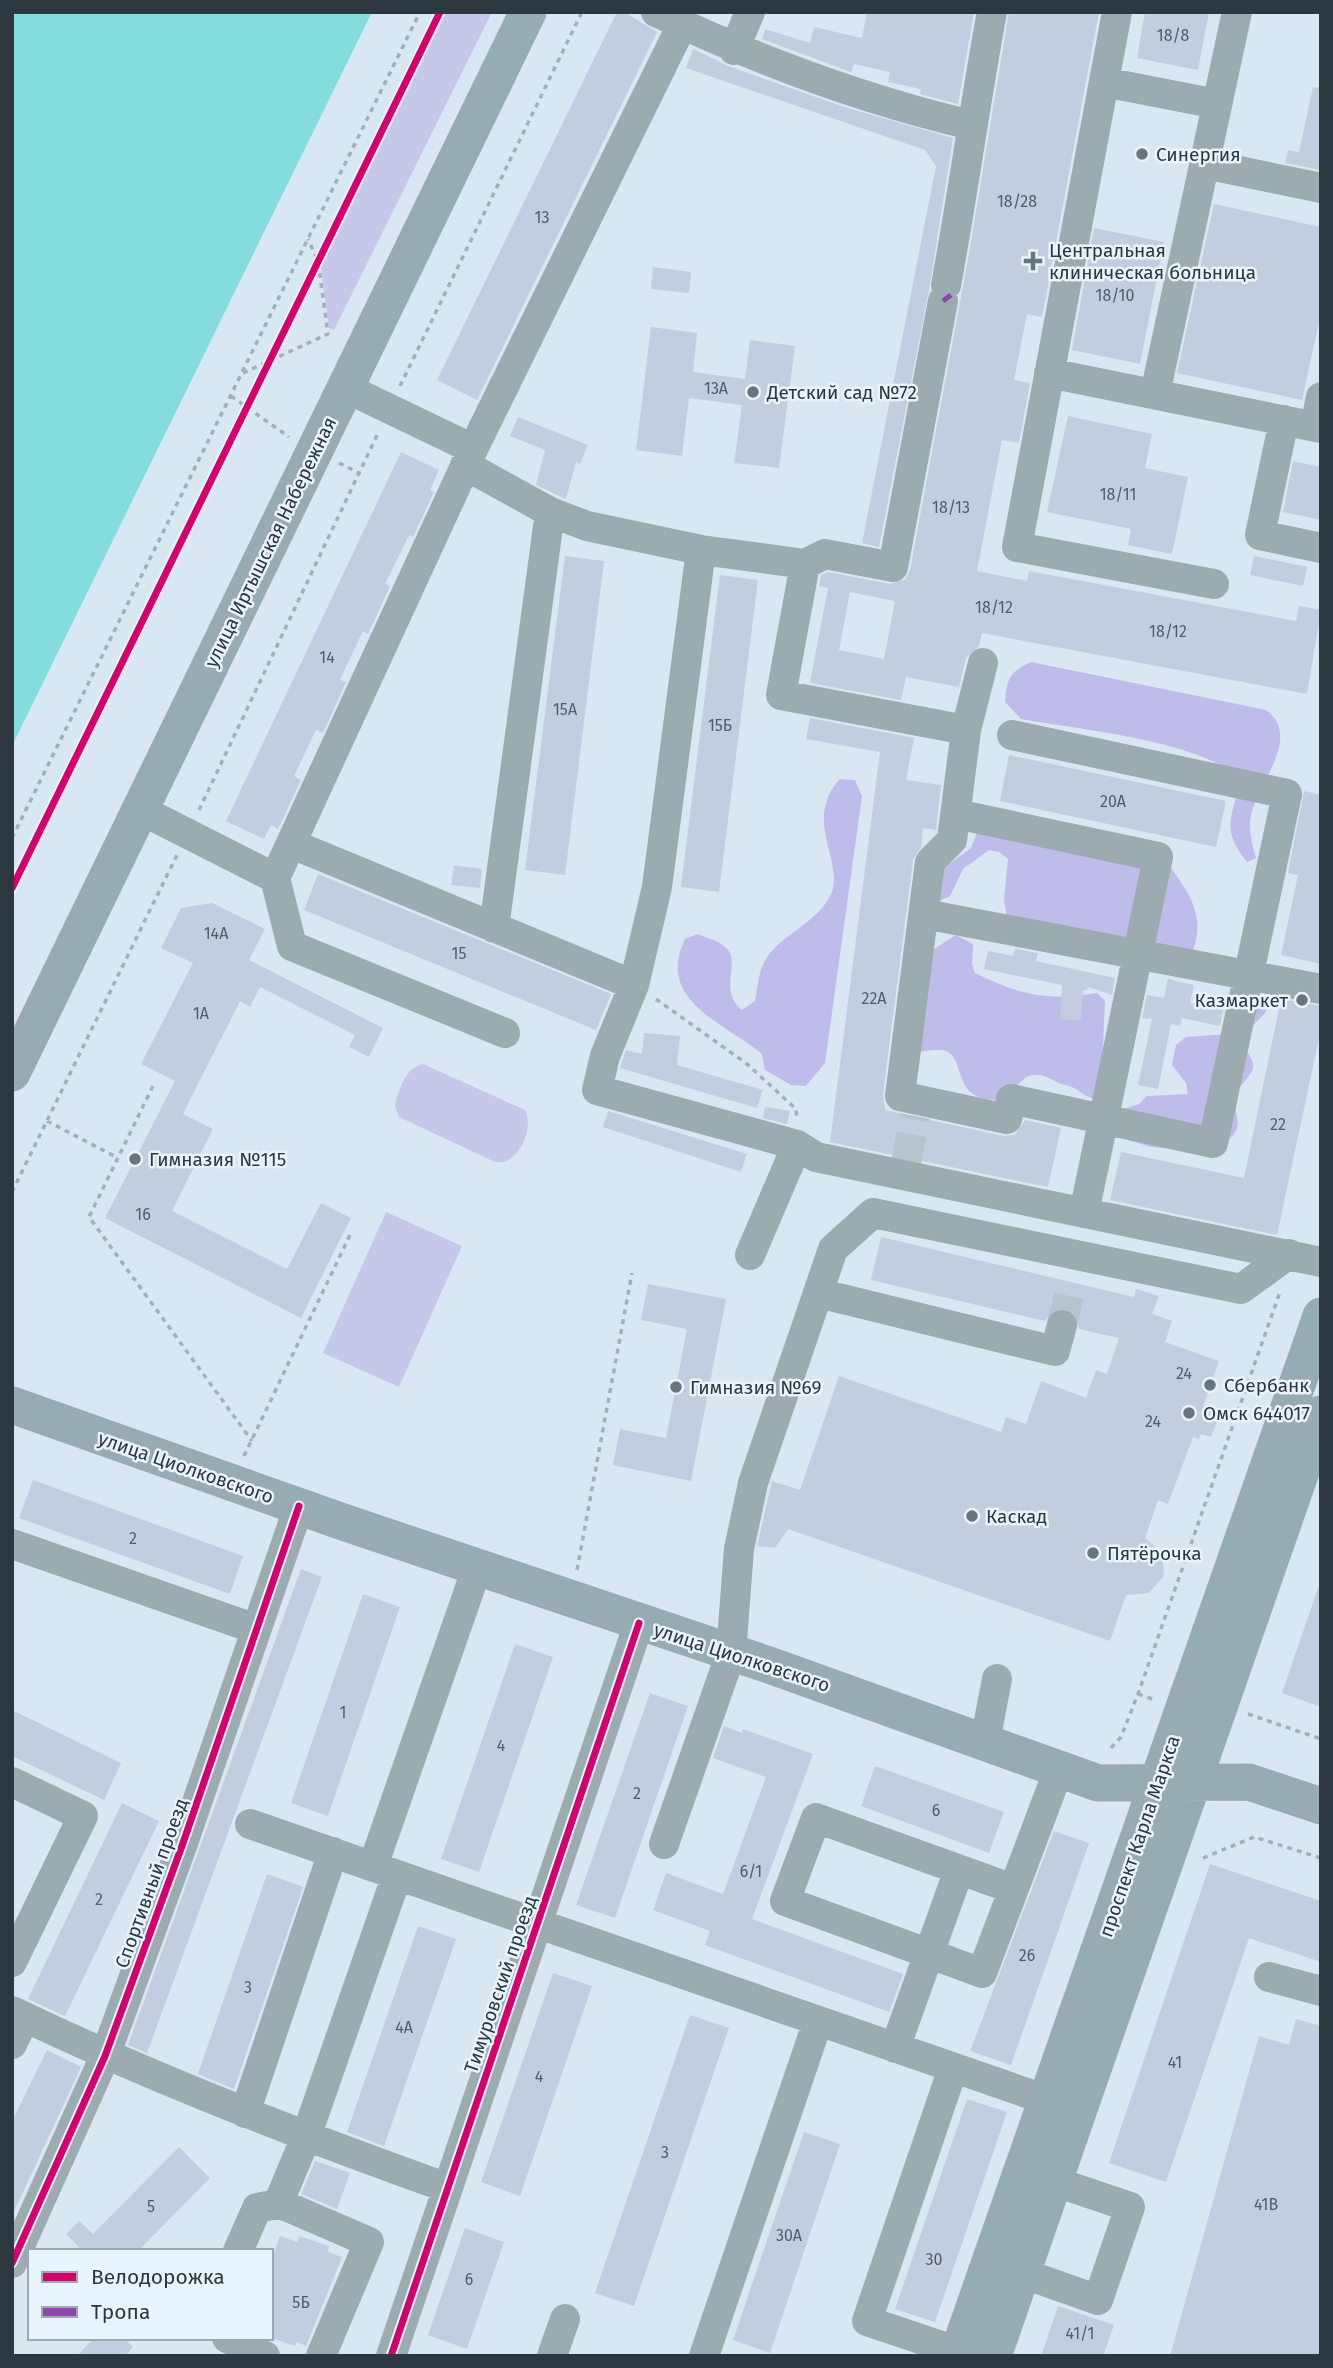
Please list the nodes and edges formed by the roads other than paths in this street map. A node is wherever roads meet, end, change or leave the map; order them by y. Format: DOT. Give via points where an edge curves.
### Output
graph roads {
  1 [pos="528,12"];
  2 [pos="750,12"];
  3 [pos="992,12"];
  4 [pos="1117,12"];
  5 [pos="1237,12"];
  6 [pos="669,18"];
  7 [pos="734,50"];
  8 [pos="1104,82"];
  9 [pos="1217,104"];
  10 [pos="971,125"];
  11 [pos="1205,164"];
  12 [pos="1321,188"];
  13 [pos="1049,373"];
  14 [pos="346,388"];
  15 [pos="1155,394"];
  16 [pos="1321,397"];
  17 [pos="1284,420"];
  18 [pos="1318,427"];
  19 [pos="469,457"];
  20 [pos="550,512"];
  21 [pos="1321,548"];
  22 [pos="701,550"];
  23 [pos="805,564"];
  24 [pos="1214,584"];
  25 [pos="983,663"];
  26 [pos="966,730"];
  27 [pos="1012,735"];
  28 [pos="139,809"];
  29 [pos="956,814"];
  30 [pos="292,844"];
  31 [pos="275,878"];
  32 [pos="923,914"];
  33 [pos="494,928"];
  34 [pos="1137,954"];
  35 [pos="1249,975"];
  36 [pos="634,985"];
  37 [pos="1321,989"];
  38 [pos="505,1033"];
  39 [pos="12,1073"];
  40 [pos="1102,1119"];
  41 [pos="797,1145"];
  42 [pos="1084,1213"];
  43 [pos="750,1255"];
  44 [pos="1301,1257"];
  45 [pos="818,1293"];
  46 [pos="1321,1316"];
  47 [pos="1062,1325"];
  48 [pos="12,1405"];
  49 [pos="1321,1415"];
  50 [pos="299,1506"];
  51 [pos="12,1544"];
  52 [pos="477,1568"];
  53 [pos="639,1623"];
  54 [pos="256,1629"];
  55 [pos="731,1653"];
  56 [pos="997,1679"];
  57 [pos="985,1742"];
  58 [pos="1059,1769"];
  59 [pos="12,1782"];
  60 [pos="1174,1783"];
  61 [pos="1321,1806"];
  62 [pos="250,1824"];
  63 [pos="663,1844"];
  64 [pos="333,1853"];
  65 [pos="385,1870"];
  66 [pos="960,1870"];
  67 [pos="1013,1889"];
  68 [pos="538,1923"];
  69 [pos="929,1954"];
  70 [pos="12,1962"];
  71 [pos="1269,1977"];
  72 [pos="1321,1991"];
  73 [pos="19,2014"];
  74 [pos="818,2021"];
  75 [pos="12,2044"];
  76 [pos="895,2048"];
  77 [pos="105,2056"];
  78 [pos="953,2068"];
  79 [pos="1046,2101"];
  80 [pos="245,2113"];
  81 [pos="306,2137"];
  82 [pos="1053,2181"];
  83 [pos="448,2188"];
  84 [pos="278,2204"];
  85 [pos="240,2249"];
  86 [pos="12,2263"];
  87 [pos="1022,2273"];
  88 [pos="565,2319"];
  89 [pos="231,2340"];
  90 [pos="970,2354"];
  91 [pos="265,2356"];
  92 [pos="321,2356"];
  93 [pos="391,2356"];
  94 [pos="552,2356"];
  95 [pos="704,2356"];
  1 -- 14 [label="main road, улица Иртышская Набережная"];
  2 -- 7 [label="street"];
  3 -- 10 [label="street"];
  4 -- 8 [label="street"];
  5 -- 9 [label="street"];
  6 -- 7 [label="street"];
  6 -- 19 [label="street"];
  7 -- 10 [label="street" via="916,112"];
  8 -- 9 [label="street"];
  8 -- 13 [label="street"];
  9 -- 11 [label="street"];
  10 -- 23 [label="street" via="969,165 893,567 825,554"];
  11 -- 12 [label="street"];
  11 -- 15 [label="street"];
  13 -- 15 [label="street"];
  13 -- 24 [label="street" via="1017,547"];
  14 -- 19 [label="street"];
  14 -- 28 [label="main road, улица Иртышская Набережная"];
  15 -- 17 [label="street"];
  16 -- 18 [label="street"];
  17 -- 18 [label="street"];
  17 -- 21 [label="street" via="1260,535"];
  19 -- 20 [label="street"];
  19 -- 30 [label="street"];
  20 -- 22 [label="street" via="587,526"];
  20 -- 33 [label="street"];
  22 -- 23 [label="street"];
  22 -- 36 [label="street" via="657,887"];
  23 -- 26 [label="street" via="781,695"];
  25 -- 26 [label="street"];
  26 -- 29 [label="street"];
  27 -- 35 [label="street" via="1287,794"];
  28 -- 31 [label="street"];
  28 -- 39 [label="main road, улица Иртышская Набережная"];
  29 -- 32 [label="street" via="952,840 930,862"];
  29 -- 34 [label="street" via="1158,857"];
  30 -- 31 [label="street"];
  30 -- 33 [label="street"];
  31 -- 38 [label="street" via="292,946"];
  32 -- 34 [label="street"];
  32 -- 40 [label="street" via="900,1096 916,1108 1007,1119 1012,1100"];
  33 -- 36 [label="street"];
  34 -- 35 [label="street"];
  34 -- 40 [label="street"];
  35 -- 37 [label="street"];
  35 -- 40 [label="street" via="1213,1143"];
  36 -- 41 [label="street" via="605,1056 597,1090"];
  40 -- 42 [label="street"];
  41 -- 42 [label="street" via="816,1157 905,1169"];
  41 -- 43 [label="street"];
  42 -- 44 [label="street"];
  44 -- 45 [label="street" via="1241,1289 1075,1269 873,1213 837,1242"];
  45 -- 47 [label="street" via="1055,1351"];
  45 -- 55 [label="street" via="753,1483 739,1549"];
  46 -- 60 [label="main road, проспект Карла Маркса"];
  48 -- 50 [label="main road, улица Циолковского"];
  49 -- 60 [label="main road, проспект Карла Маркса"];
  50 -- 52 [label="main road, улица Циолковского"];
  50 -- 54 [label="street, Спортивный проезд"];
  51 -- 54 [label="street"];
  52 -- 53 [label="main road, улица Циолковского"];
  52 -- 65 [label="street"];
  53 -- 55 [label="main road, улица Циолковского"];
  53 -- 68 [label="street, Тимуровский проезд"];
  54 -- 77 [label="street, Спортивный проезд"];
  55 -- 57 [label="main road, улица Циолковского"];
  55 -- 63 [label="street"];
  56 -- 57 [label="street"];
  57 -- 58 [label="main road, улица Циолковского"];
  58 -- 60 [label="main road, улица Циолковского" via="1098,1783"];
  58 -- 67 [label="street"];
  59 -- 70 [label="street" via="83,1816"];
  60 -- 61 [label="main road, улица Циолковского" via="1249,1782"];
  60 -- 79 [label="main road, проспект Карла Маркса"];
  60 -- 82 [label="main road, проспект Карла Маркса"];
  62 -- 64 [label="street"];
  64 -- 65 [label="street"];
  64 -- 80 [label="street"];
  65 -- 68 [label="street"];
  65 -- 81 [label="street"];
  66 -- 67 [label="street"];
  66 -- 69 [label="street"];
  66 -- 69 [label="street" via="816,1818 811,1829 785,1901"];
  67 -- 69 [label="street" via="982,1973"];
  68 -- 74 [label="street"];
  68 -- 83 [label="street, Тимуровский проезд"];
  69 -- 76 [label="street"];
  71 -- 72 [label="street"];
  73 -- 75 [label="street"];
  73 -- 77 [label="street"];
  74 -- 76 [label="street"];
  74 -- 95 [label="street"];
  76 -- 78 [label="street"];
  77 -- 80 [label="street"];
  77 -- 86 [label="street, Спортивный проезд"];
  78 -- 79 [label="street"];
  78 -- 90 [label="street" via="867,2321"];
  79 -- 90 [label="main road, проспект Карла Маркса"];
  80 -- 81 [label="street"];
  81 -- 83 [label="street"];
  81 -- 84 [label="street"];
  82 -- 87 [label="main road, проспект Карла Маркса"];
  82 -- 87 [label="street" via="1130,2207 1098,2300"];
  83 -- 93 [label="street, Тимуровский проезд"];
  84 -- 85 [label="street" via="257,2208"];
  84 -- 92 [label="street" via="369,2242"];
  87 -- 90 [label="main road, проспект Карла Маркса"];
  88 -- 94 [label="street"];
  89 -- 91 [label="street"];
}
